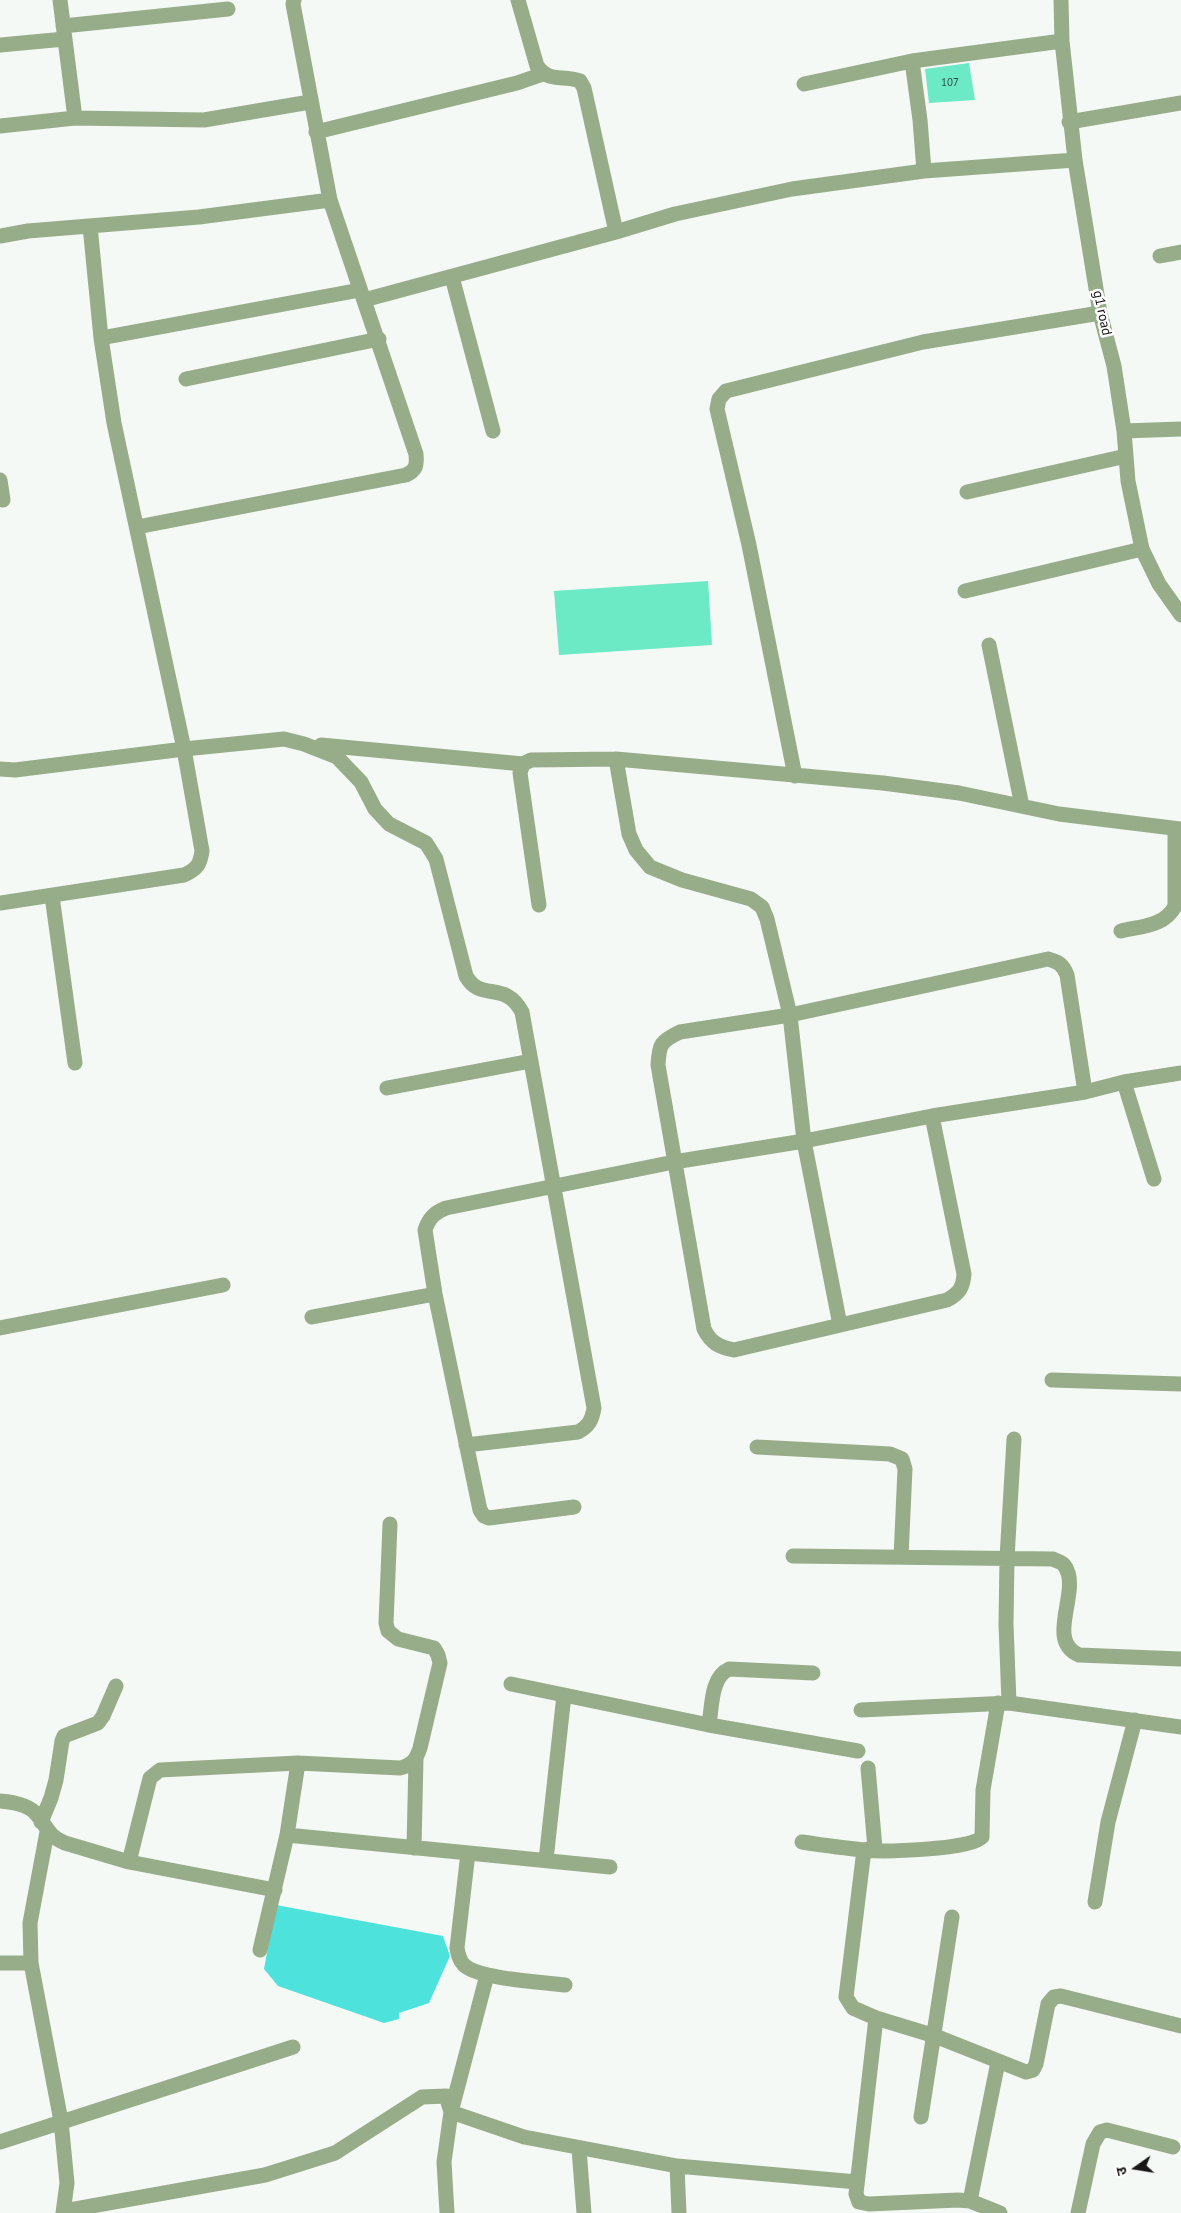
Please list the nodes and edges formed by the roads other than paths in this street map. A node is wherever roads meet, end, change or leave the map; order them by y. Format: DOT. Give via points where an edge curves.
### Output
graph roads {
  1 [pos="60,0"];
  2 [pos="294,0"];
  3 [pos="518,0"];
  4 [pos="1061,0"];
  5 [pos="228,9"];
  6 [pos="64,32"];
  7 [pos="1062,41"];
  8 [pos="0,45"];
  9 [pos="912,61"];
  10 [pos="543,74"];
  11 [pos="804,84"];
  12 [pos="310,102"];
  13 [pos="1181,102"];
  14 [pos="74,118"];
  15 [pos="1069,122"];
  16 [pos="0,126"];
  17 [pos="316,132"];
  18 [pos="1074,160"];
  19 [pos="924,171"];
  20 [pos="330,200"];
  21 [pos="90,226"];
  22 [pos="616,232"];
  23 [pos="0,236"];
  24 [pos="1181,252"];
  25 [pos="1160,256"];
  26 [pos="452,277"];
  27 [pos="362,295"];
  28 [pos="1100,313"];
  29 [pos="102,338"];
  30 [pos="379,340"];
  31 [pos="186,379"];
  32 [pos="1181,429"];
  33 [pos="493,431"];
  34 [pos="1124,431"];
  35 [pos="1126,456"];
  36 [pos="0,480"];
  37 [pos="967,492"];
  38 [pos="2,500"];
  39 [pos="137,527"];
  40 [pos="1142,549"];
  41 [pos="965,591"];
  42 [pos="1181,615"];
  43 [pos="989,645"];
  44 [pos="304,744"];
  45 [pos="184,749"];
  46 [pos="616,759"];
  47 [pos="523,764"];
  48 [pos="0,769"];
  49 [pos="795,776"];
  50 [pos="1022,806"];
  51 [pos="1178,829"];
  52 [pos="52,896"];
  53 [pos="0,903"];
  54 [pos="539,905"];
  55 [pos="1121,931"];
  56 [pos="790,1015"];
  57 [pos="531,1061"];
  58 [pos="75,1063"];
  59 [pos="1181,1073"];
  60 [pos="1124,1082"];
  61 [pos="387,1088"];
  62 [pos="1085,1092"];
  63 [pos="932,1116"];
  64 [pos="804,1141"];
  65 [pos="674,1162"];
  66 [pos="1154,1179"];
  67 [pos="553,1186"];
  68 [pos="223,1286"];
  69 [pos="435,1294"];
  70 [pos="312,1317"];
  71 [pos="840,1325"];
  72 [pos="0,1328"];
  73 [pos="1052,1380"];
  74 [pos="1181,1384"];
  75 [pos="1014,1439"];
  76 [pos="466,1445"];
  77 [pos="757,1446"];
  78 [pos="574,1507"];
  79 [pos="390,1524"];
  80 [pos="793,1556"];
  81 [pos="901,1557"];
  82 [pos="1007,1558"];
  83 [pos="1181,1659"];
  84 [pos="813,1673"];
  85 [pos="511,1684"];
  86 [pos="116,1686"];
  87 [pos="564,1695"];
  88 [pos="1004,1703"];
  89 [pos="861,1710"];
  90 [pos="1135,1720"];
  91 [pos="709,1725"];
  92 [pos="1181,1727"];
  93 [pos="858,1751"];
  94 [pos="416,1758"];
  95 [pos="298,1763"];
  96 [pos="868,1768"];
  97 [pos="0,1801"];
  98 [pos="44,1827"];
  99 [pos="287,1835"];
  100 [pos="802,1842"];
  101 [pos="414,1848"];
  102 [pos="864,1850"];
  103 [pos="468,1852"];
  104 [pos="546,1860"];
  105 [pos="129,1862"];
  106 [pos="610,1866"];
  107 [pos="275,1890"];
  108 [pos="1095,1902"];
  109 [pos="952,1917"];
  110 [pos="260,1950"];
  111 [pos="0,1963"];
  112 [pos="31,1963"];
  113 [pos="487,1976"];
  114 [pos="566,1985"];
  115 [pos="876,2018"];
  116 [pos="1181,2026"];
  117 [pos="935,2036"];
  118 [pos="293,2047"];
  119 [pos="998,2062"];
  120 [pos="451,2112"];
  121 [pos="921,2117"];
  122 [pos="61,2121"];
  123 [pos="0,2142"];
  124 [pos="1173,2147"];
  125 [pos="579,2149"];
  126 [pos="677,2166"];
  127 [pos="857,2182"];
  128 [pos="970,2201"];
  129 [pos="940,2207"];
  130 [pos="64,2212"];
  131 [pos="447,2213"];
  132 [pos="584,2213"];
  133 [pos="678,2213"];
  134 [pos="1000,2213"];
  135 [pos="1078,2213"];
  1 -- 6 [label="street"];
  2 -- 12 [label="street" via="292,4"];
  3 -- 10 [label="street" via="537,66"];
  4 -- 7 [label="street, g1 road"];
  5 -- 6 [label="street"];
  6 -- 8 [label="street"];
  6 -- 14 [label="street"];
  7 -- 9 [label="street"];
  7 -- 15 [label="street, g1 road"];
  9 -- 11 [label="street"];
  9 -- 19 [label="street"];
  10 -- 17 [label="street"];
  10 -- 22 [label="street" via="551,78 574,78 584,88"];
  12 -- 14 [label="street" via="204,120"];
  12 -- 17 [label="street"];
  13 -- 15 [label="street"];
  14 -- 16 [label="street"];
  15 -- 18 [label="street, g1 road"];
  17 -- 20 [label="street"];
  18 -- 19 [label="street"];
  18 -- 28 [label="street, g1 road"];
  19 -- 22 [label="street" via="792,189 675,214"];
  20 -- 21 [label="street" via="199,217"];
  20 -- 27 [label="street"];
  21 -- 23 [label="street"];
  21 -- 29 [label="street"];
  22 -- 26 [label="street"];
  24 -- 25 [label="street"];
  26 -- 27 [label="street"];
  26 -- 33 [label="street"];
  27 -- 29 [label="street"];
  27 -- 30 [label="street"];
  28 -- 34 [label="street, g1 road" via="1114,366"];
  28 -- 49 [label="street" via="923,342 726,391 720,399 717,409 749,546"];
  29 -- 39 [label="street" via="114,424"];
  30 -- 31 [label="street"];
  30 -- 39 [label="street" via="416,454 414,471"];
  32 -- 34 [label="street"];
  34 -- 35 [label="street, g1 road"];
  35 -- 37 [label="street"];
  35 -- 40 [label="street, g1 road"];
  36 -- 38 [label="street"];
  39 -- 45 [label="street"];
  40 -- 41 [label="street"];
  40 -- 42 [label="street, g1 road" via="1159,584"];
  43 -- 50 [label="street"];
  44 -- 45 [label="street" via="284,739"];
  44 -- 47 [label="street"];
  44 -- 57 [label="street" via="337,757 361,782 375,810 389,824 426,843 436,859 466,976 471,986 505,994 516,1002 522,1012"];
  45 -- 48 [label="street" via="15,770"];
  45 -- 52 [label="street" via="202,851 200,864 195,870 184,875"];
  46 -- 47 [label="street" via="531,760"];
  46 -- 49 [label="street"];
  46 -- 56 [label="street" via="629,834 636,850 650,867 682,880 751,899 762,907"];
  47 -- 54 [label="street" via="520,773"];
  49 -- 50 [label="street" via="893,784"];
  50 -- 51 [label="street" via="1059,814"];
  51 -- 55 [label="street" via="1175,906 1171,915 1160,922"];
  52 -- 53 [label="street"];
  52 -- 58 [label="street"];
  56 -- 62 [label="street" via="1048,959 1057,961 1067,975"];
  56 -- 64 [label="street"];
  56 -- 65 [label="street" via="680,1032 665,1039 659,1049 658,1065"];
  57 -- 61 [label="street"];
  57 -- 67 [label="street"];
  59 -- 60 [label="street"];
  60 -- 62 [label="street"];
  60 -- 66 [label="street"];
  62 -- 63 [label="street"];
  63 -- 64 [label="street"];
  63 -- 71 [label="street" via="964,1274 963,1287 947,1300"];
  64 -- 65 [label="street"];
  64 -- 71 [label="street"];
  65 -- 67 [label="street"];
  65 -- 71 [label="street" via="704,1329 709,1340 721,1348 734,1350"];
  67 -- 69 [label="street" via="446,1208 428,1220 425,1230"];
  67 -- 76 [label="street" via="594,1408 592,1419 578,1432"];
  68 -- 72 [label="street"];
  69 -- 70 [label="street"];
  69 -- 76 [label="street"];
  73 -- 74 [label="street"];
  75 -- 82 [label="street"];
  76 -- 78 [label="street" via="484,1516"];
  77 -- 81 [label="street" via="890,1454 902,1459 905,1469"];
  79 -- 94 [label="street" via="388,1631 398,1639 434,1648 440,1663"];
  80 -- 81 [label="street"];
  81 -- 82 [label="street"];
  82 -- 83 [label="street" via="1053,1559 1063,1564 1069,1582 1065,1642 1072,1652 1079,1656"];
  82 -- 88 [label="street"];
  84 -- 91 [label="street" via="729,1669 722,1672 717,1679"];
  85 -- 87 [label="street"];
  86 -- 98 [label="street" via="98,1723 64,1736"];
  87 -- 91 [label="street"];
  87 -- 104 [label="street"];
  88 -- 89 [label="street"];
  88 -- 90 [label="street"];
  88 -- 102 [label="street" via="983,1790 982,1837 954,1846 885,1852"];
  90 -- 92 [label="street"];
  90 -- 108 [label="street" via="1108,1822"];
  91 -- 93 [label="street"];
  94 -- 95 [label="street" via="410,1765 400,1768"];
  94 -- 101 [label="street"];
  95 -- 99 [label="street"];
  95 -- 105 [label="street" via="160,1770 150,1778"];
  96 -- 102 [label="street" via="876,1848"];
  97 -- 98 [label="street" via="23,1806 36,1813"];
  98 -- 105 [label="street" via="55,1839"];
  98 -- 112 [label="street" via="30,1923"];
  99 -- 101 [label="street"];
  99 -- 107 [label="street"];
  100 -- 102 [label="street"];
  101 -- 103 [label="street"];
  102 -- 115 [label="street" via="846,1997 854,2008"];
  103 -- 104 [label="street"];
  103 -- 113 [label="street" via="456,1948 465,1966"];
  104 -- 106 [label="street"];
  105 -- 107 [label="street"];
  107 -- 110 [label="street"];
  109 -- 117 [label="street"];
  111 -- 112 [label="street"];
  112 -- 122 [label="street"];
  113 -- 114 [label="street"];
  113 -- 120 [label="street"];
  115 -- 117 [label="street"];
  115 -- 127 [label="street"];
  116 -- 119 [label="street" via="1061,1996 1054,1997 1048,2004 1033,2070 1026,2072"];
  117 -- 119 [label="street"];
  117 -- 121 [label="street"];
  118 -- 122 [label="street"];
  119 -- 128 [label="street"];
  120 -- 125 [label="street" via="524,2137"];
  120 -- 130 [label="street" via="446,2096 422,2097 335,2153 265,2175"];
  120 -- 131 [label="street" via="444,2162"];
  122 -- 123 [label="street"];
  122 -- 130 [label="street" via="67,2184"];
  124 -- 135 [label="street" via="1108,2130 1100,2132 1094,2144"];
  125 -- 126 [label="street"];
  125 -- 132 [label="street"];
  126 -- 127 [label="street"];
  126 -- 133 [label="street"];
  127 -- 129 [label="street" via="859,2202"];
  128 -- 129 [label="street"];
  128 -- 134 [label="street"];
}
